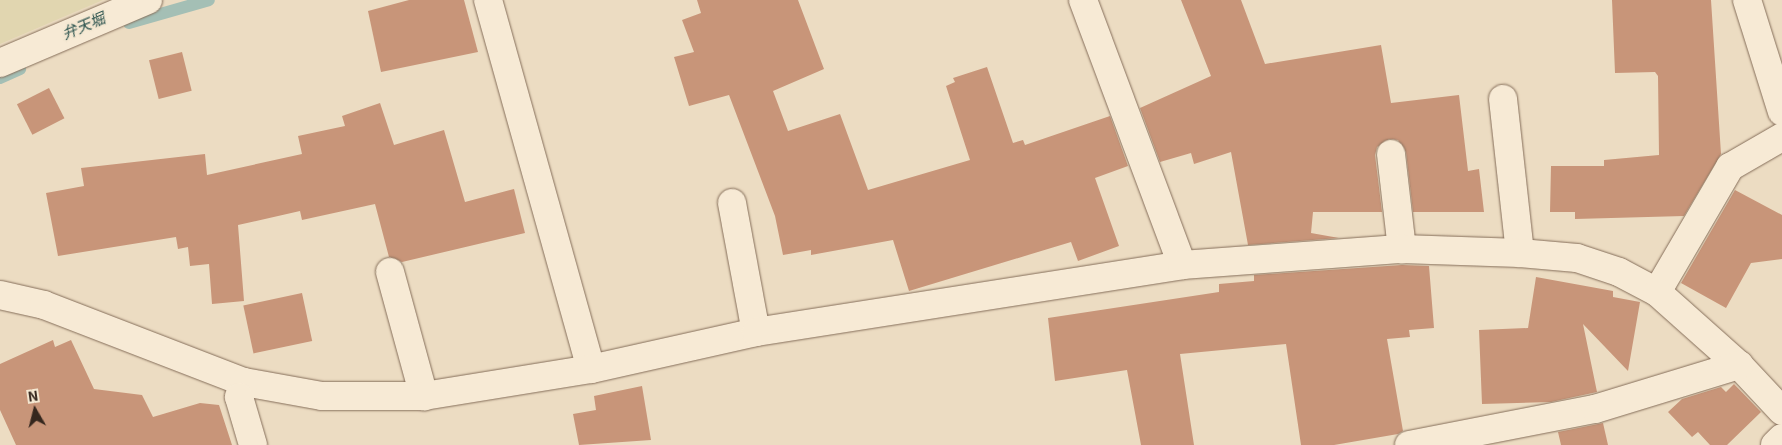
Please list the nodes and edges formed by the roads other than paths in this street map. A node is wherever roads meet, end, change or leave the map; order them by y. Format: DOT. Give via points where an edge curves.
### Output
graph roads {
  1 [pos="148,0"];
  2 [pos="488,0"];
  3 [pos="1083,0"];
  4 [pos="1747,0"];
  5 [pos="0,63"];
  6 [pos="1503,99"];
  7 [pos="1782,112"];
  8 [pos="1782,137"];
  9 [pos="1391,154"];
  10 [pos="732,203"];
  11 [pos="1402,249"];
  12 [pos="1520,254"];
  13 [pos="1182,265"];
  14 [pos="390,272"];
  15 [pos="1657,292"];
  16 [pos="0,295"];
  17 [pos="756,332"];
  18 [pos="1739,365"];
  19 [pos="590,369"];
  20 [pos="244,382"];
  21 [pos="424,396"];
  22 [pos="1782,411"];
  23 [pos="1782,438"];
  24 [pos="253,445"];
  25 [pos="1409,445"];
  26 [pos="1775,445"];
  1 -- 5 [label="street"];
  2 -- 19 [label="street"];
  3 -- 13 [label="street"];
  4 -- 7 [label="street"];
  6 -- 12 [label="street"];
  8 -- 15 [label="street" via="1730,167"];
  9 -- 11 [label="street"];
  10 -- 17 [label="street"];
  11 -- 12 [label="street"];
  11 -- 13 [label="street"];
  12 -- 15 [label="street" via="1576,258 1619,272"];
  13 -- 17 [label="street"];
  14 -- 21 [label="street"];
  15 -- 18 [label="street"];
  16 -- 20 [label="street" via="44,305"];
  17 -- 19 [label="street"];
  18 -- 22 [label="street"];
  18 -- 25 [label="street" via="1595,409"];
  19 -- 21 [label="street"];
  20 -- 21 [label="street" via="322,396"];
  20 -- 24 [label="street" via="239,397"];
  23 -- 26 [label="street"];
}
